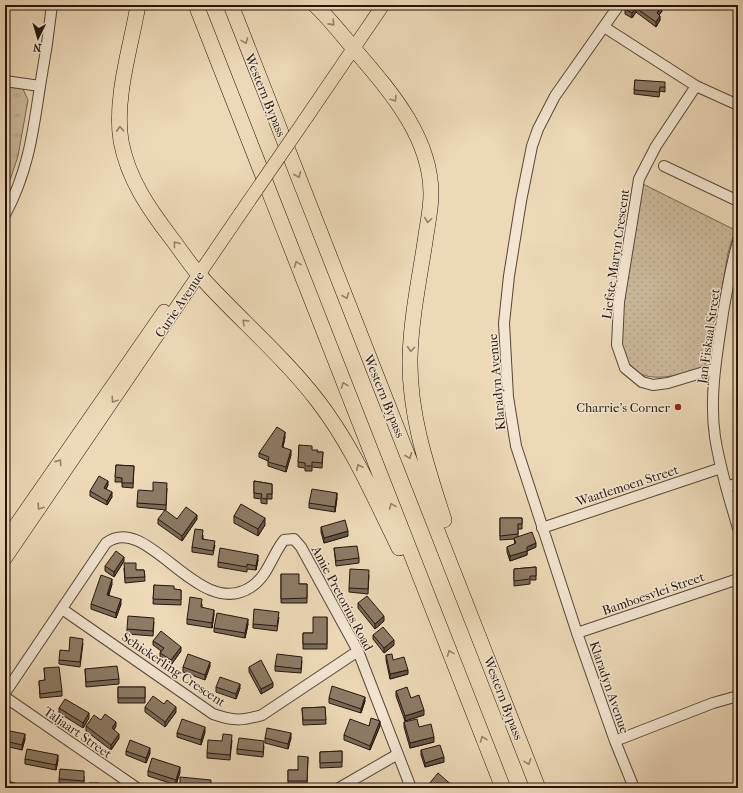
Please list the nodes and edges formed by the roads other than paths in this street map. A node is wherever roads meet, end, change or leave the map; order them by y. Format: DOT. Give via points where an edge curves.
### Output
graph roads {
  1 [pos="52,5"];
  2 [pos="138,5"];
  3 [pos="196,5"];
  4 [pos="231,5"];
  5 [pos="315,5"];
  6 [pos="373,5"];
  7 [pos="383,5"];
  8 [pos="619,5"];
  9 [pos="604,27"];
  10 [pos="351,45"];
  11 [pos="5,81"];
  12 [pos="40,86"];
  13 [pos="696,86"];
  14 [pos="738,105"];
  15 [pos="664,166"];
  16 [pos="738,201"];
  17 [pos="5,215"];
  18 [pos="738,242"];
  19 [pos="196,272"];
  20 [pos="714,370"];
  21 [pos="721,468"];
  22 [pos="738,483"];
  23 [pos="726,487"];
  24 [pos="542,528"];
  25 [pos="738,528"];
  26 [pos="5,540"];
  27 [pos="5,559"];
  28 [pos="738,579"];
  29 [pos="62,609"];
  30 [pos="434,614"];
  31 [pos="577,633"];
  32 [pos="479,634"];
  33 [pos="358,651"];
  34 [pos="5,693"];
  35 [pos="738,696"];
  36 [pos="5,697"];
  37 [pos="615,741"];
  38 [pos="398,754"];
  39 [pos="137,788"];
  40 [pos="339,788"];
  41 [pos="411,788"];
  42 [pos="503,788"];
  43 [pos="538,788"];
  44 [pos="634,788"];
  1 -- 12 [label="street"];
  19 -- 2 [label="highway, one-way" via="144,200 129,170 122,146 120,109"];
  30 -- 3 [label="highway, one-way"];
  4 -- 32 [label="highway, Western Bypass, one-way"];
  5 -- 10 [label="highway, one-way"];
  6 -- 10 [label="main road"];
  7 -- 10 [label="main road"];
  8 -- 9 [label="street, Klaradyn Avenue"];
  9 -- 13 [label="street"];
  9 -- 24 [label="street, Klaradyn Avenue" via="555,96 538,129 521,201 509,276 504,323 509,404 516,446"];
  10 -- 19 [label="main road, Curie Avenue"];
  10 -- 32 [label="highway, one-way" via="384,85 414,129 429,173 431,194 412,330 412,391 417,428 427,466"];
  11 -- 12 [label="street"];
  12 -- 17 [label="street" via="28,161"];
  13 -- 14 [label="street"];
  13 -- 20 [label="street, Liefste Maryn Crescent" via="648,159 639,179 619,302 617,345 625,368 642,382 668,383"];
  15 -- 16 [label="street"];
  18 -- 20 [label="street, Jan Fiskaal Street" via="728,281"];
  26 -- 19 [label="main road, Curie Avenue, one-way"];
  19 -- 27 [label="main road, Curie Avenue, one-way"];
  30 -- 19 [label="highway, one-way" via="409,569 357,461 335,425 294,372"];
  20 -- 21 [label="street, Jan Fiskaal Street" via="715,435"];
  21 -- 23 [label="street, Jan Fiskaal Street"];
  21 -- 24 [label="street, Waatlemoen Street"];
  22 -- 23 [label="street"];
  23 -- 25 [label="street, Jan Fiskaal Street"];
  24 -- 31 [label="street, Klaradyn Avenue"];
  28 -- 31 [label="street, Bamboesvlei Street"];
  29 -- 33 [label="street, Schickerling Crescent" via="213,714 228,719 244,721 262,715"];
  29 -- 33 [label="street, Amie Pretorius Road" via="106,543 113,538 121,536 138,541 207,589 229,594 244,590 257,582 263,576 280,544 288,538 294,539 301,547"];
  29 -- 34 [label="street, Amie Pretorius Road"];
  42 -- 30 [label="highway, one-way"];
  31 -- 37 [label="street, Klaradyn Avenue"];
  32 -- 43 [label="highway, Western Bypass, one-way"];
  33 -- 38 [label="street, Amie Pretorius Road"];
  35 -- 37 [label="street" via="713,703"];
  36 -- 39 [label="street, Taljaart Street"];
  37 -- 44 [label="street, Klaradyn Avenue"];
  38 -- 40 [label="street"];
  38 -- 41 [label="street, Amie Pretorius Road"];
}
